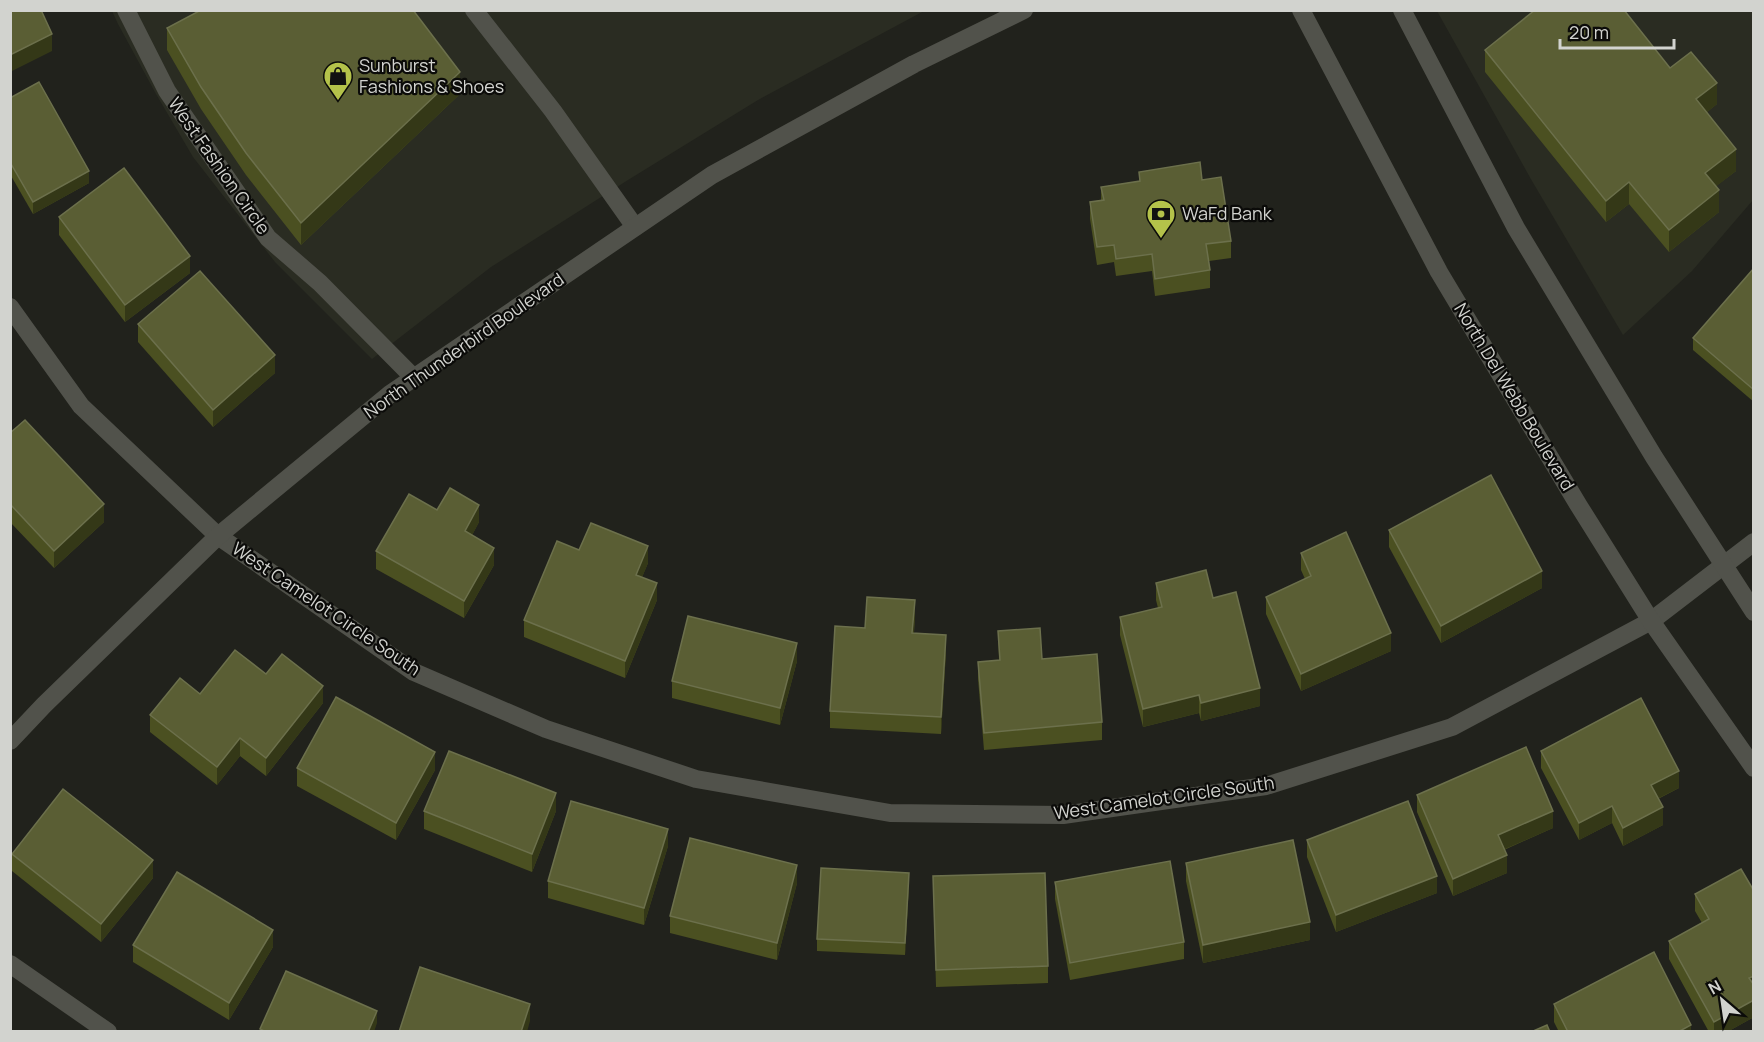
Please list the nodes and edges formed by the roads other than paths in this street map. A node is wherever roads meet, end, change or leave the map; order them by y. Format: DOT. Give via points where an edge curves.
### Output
graph roads {
  1 [pos="126,10"];
  2 [pos="474,10"];
  3 [pos="1024,10"];
  4 [pos="1301,10"];
  5 [pos="1402,10"];
  6 [pos="635,227"];
  7 [pos="10,307"];
  8 [pos="414,378"];
  9 [pos="218,536"];
  10 [pos="1754,542"];
  11 [pos="1723,567"];
  12 [pos="1754,612"];
  13 [pos="1651,621"];
  14 [pos="10,741"];
  15 [pos="1754,768"];
  16 [pos="10,964"];
  17 [pos="108,1032"];
  1 -- 8 [label="street, West Fashion Circle" via="167,91 268,238 320,283"];
  2 -- 6 [label="street" via="553,111"];
  3 -- 6 [label="street, North Thunderbird Boulevard" via="914,64 712,175"];
  4 -- 13 [label="street, North Del Webb Boulevard" via="1439,272"];
  5 -- 11 [label="street" via="1516,228"];
  6 -- 8 [label="street, North Thunderbird Boulevard"];
  7 -- 9 [label="street, West Camelot Circle South" via="81,406"];
  8 -- 9 [label="street, North Thunderbird Boulevard"];
  9 -- 13 [label="street, West Camelot Circle South" via="414,672 546,729 696,779 890,813 1063,815 1266,786 1452,727"];
  9 -- 14 [label="street, North Thunderbird Boulevard"];
  10 -- 11 [label="street, West Camelot Circle South"];
  11 -- 12 [label="street"];
  11 -- 13 [label="street, West Camelot Circle South"];
  13 -- 15 [label="street, North Del Webb Boulevard"];
  16 -- 17 [label="street"];
}
